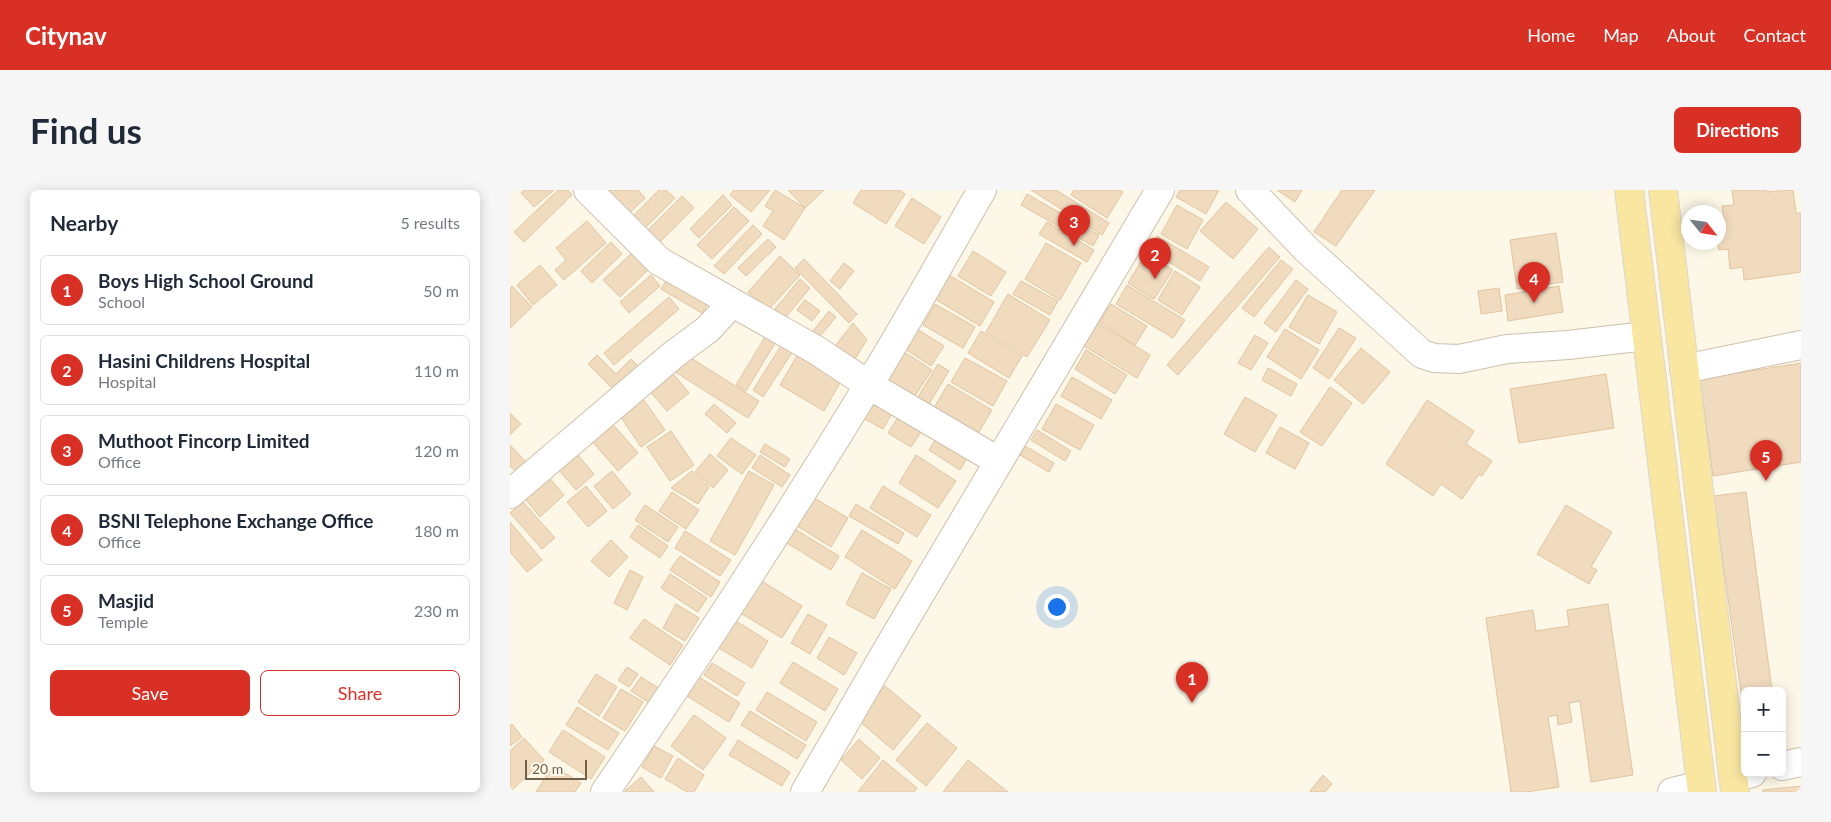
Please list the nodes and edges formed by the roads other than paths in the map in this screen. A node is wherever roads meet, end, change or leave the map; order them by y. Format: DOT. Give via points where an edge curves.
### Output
graph roads {
  1 [pos="588,190"];
  2 [pos="982,190"];
  3 [pos="1160,190"];
  4 [pos="1250,190"];
  5 [pos="1664,198"];
  6 [pos="1630,201"];
  7 [pos="732,303"];
  8 [pos="1646,336"];
  9 [pos="1801,345"];
  10 [pos="1684,369"];
  11 [pos="869,384"];
  12 [pos="998,461"];
  13 [pos="510,494"];
  14 [pos="1722,687"];
  15 [pos="1690,690"];
  16 [pos="1801,762"];
  17 [pos="1786,765"];
  18 [pos="1740,781"];
  19 [pos="1701,788"];
  20 [pos="605,792"];
  21 [pos="805,792"];
  22 [pos="1672,792"];
  1 -- 7 [label="street" via="659,261"];
  2 -- 11 [label="street"];
  3 -- 12 [label="street"];
  4 -- 8 [label="street" via="1306,249 1428,357 1459,359 1507,349"];
  5 -- 6 [label="main road"];
  5 -- 10 [label="main road"];
  6 -- 8 [label="main road"];
  7 -- 11 [label="street"];
  7 -- 13 [label="street" via="708,329"];
  8 -- 15 [label="main road"];
  9 -- 10 [label="street"];
  10 -- 14 [label="main road"];
  11 -- 12 [label="street"];
  11 -- 20 [label="street" via="692,665"];
  12 -- 21 [label="street"];
  14 -- 15 [label="main road"];
  14 -- 18 [label="main road"];
  15 -- 19 [label="main road"];
  16 -- 17 [label="street"];
  19 -- 22 [label="street"];
}
